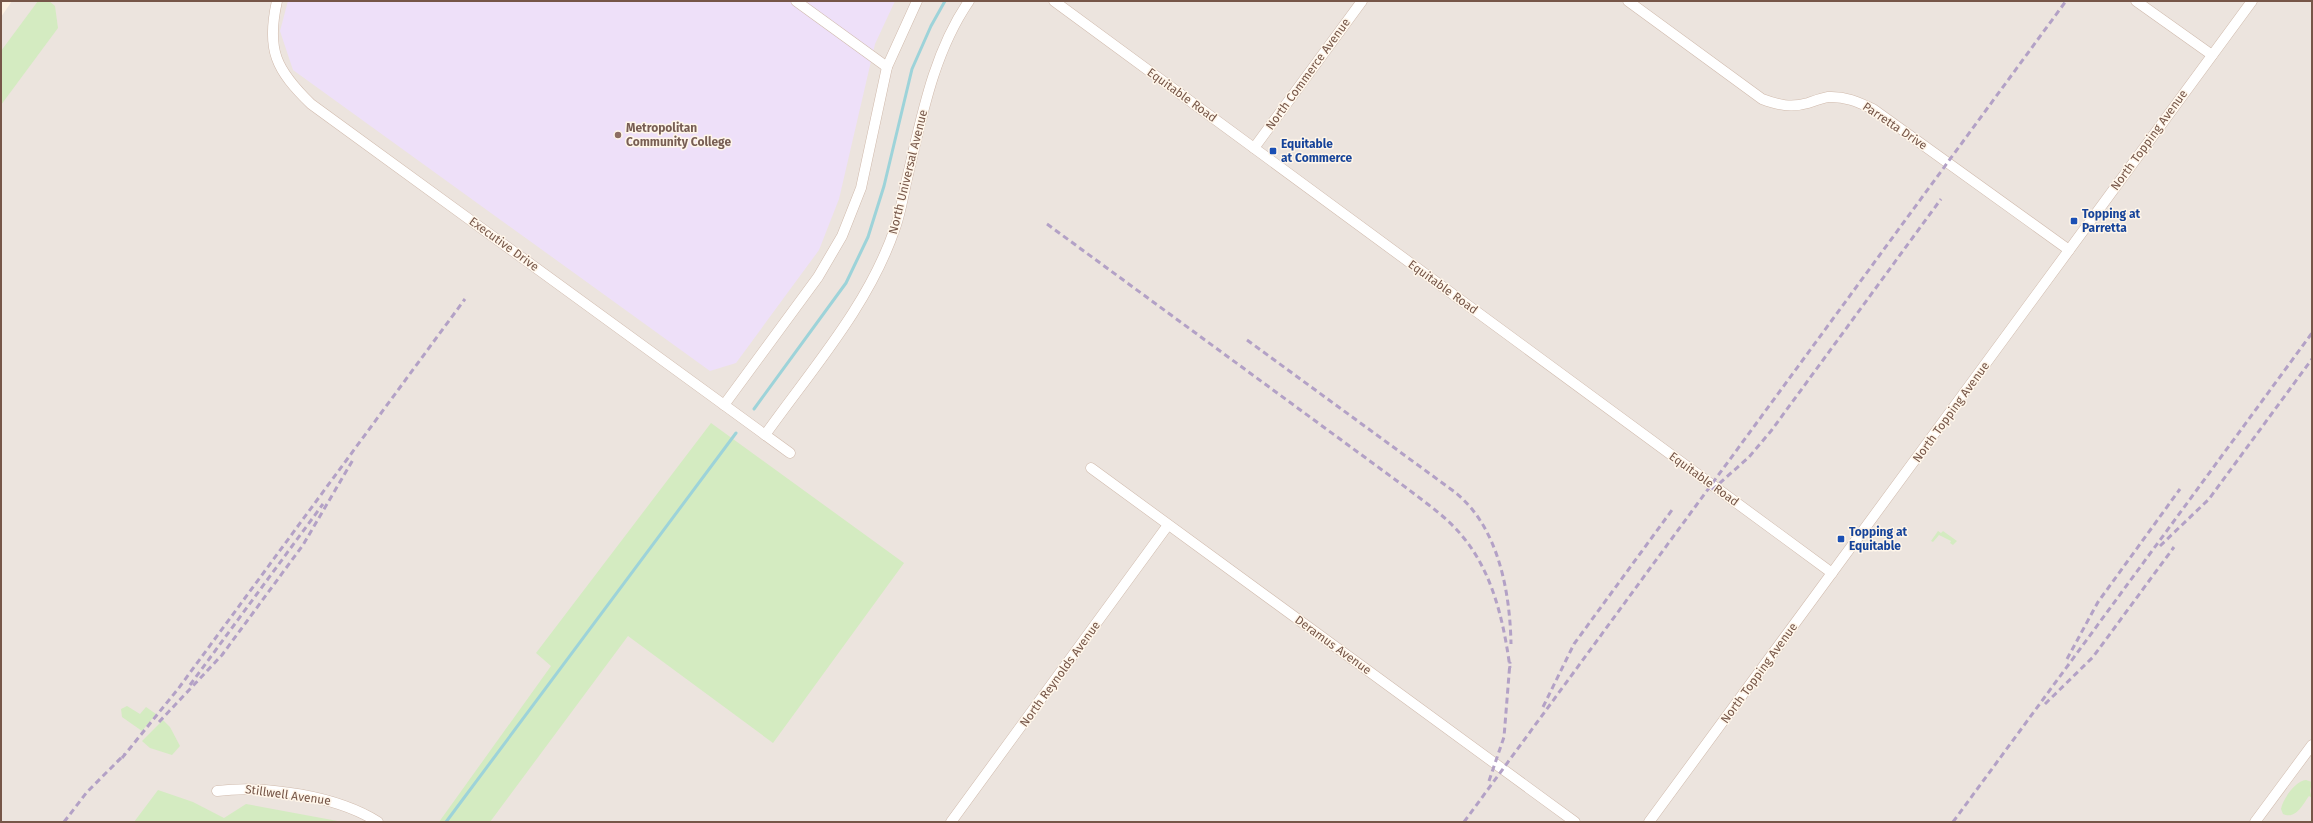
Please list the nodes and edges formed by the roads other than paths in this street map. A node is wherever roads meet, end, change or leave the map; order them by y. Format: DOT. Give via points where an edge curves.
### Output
graph roads {
  1 [pos="277,1"];
  2 [pos="796,1"];
  3 [pos="917,1"];
  4 [pos="969,1"];
  5 [pos="1054,1"];
  6 [pos="1362,1"];
  7 [pos="1628,1"];
  8 [pos="2136,1"];
  9 [pos="2252,1"];
  10 [pos="2212,55"];
  11 [pos="887,67"];
  12 [pos="1254,148"];
  13 [pos="2069,250"];
  14 [pos="724,405"];
  15 [pos="765,435"];
  16 [pos="790,453"];
  17 [pos="1091,468"];
  18 [pos="1168,526"];
  19 [pos="1832,573"];
  20 [pos="2312,745"];
  21 [pos="217,792"];
  22 [pos="378,822"];
  23 [pos="951,822"];
  24 [pos="1575,822"];
  25 [pos="1650,822"];
  26 [pos="2255,822"];
  1 -- 14 [label="street, Executive Drive" via="272,26 277,58 290,84 311,104"];
  2 -- 11 [label="street"];
  3 -- 11 [label="street"];
  4 -- 15 [label="street, North Universal Avenue" via="938,61 927,95 896,227 880,265 852,314"];
  5 -- 12 [label="street, Equitable Road"];
  6 -- 12 [label="street, North Commerce Avenue"];
  7 -- 13 [label="street, Parretta Drive" via="1762,99 1788,106 1802,105 1827,97 1841,97 1856,100 1873,109"];
  8 -- 10 [label="street"];
  9 -- 10 [label="street, North Topping Avenue"];
  10 -- 13 [label="street, North Topping Avenue"];
  11 -- 14 [label="street" via="861,188 842,236 818,277"];
  12 -- 19 [label="street, Equitable Road"];
  13 -- 19 [label="street, North Topping Avenue"];
  14 -- 15 [label="street, Executive Drive"];
  15 -- 16 [label="street, Executive Drive"];
  17 -- 18 [label="street, Deramus Avenue"];
  18 -- 23 [label="street, North Reynolds Avenue"];
  18 -- 24 [label="street, Deramus Avenue"];
  19 -- 25 [label="street, North Topping Avenue"];
  20 -- 26 [label="street"];
  21 -- 22 [label="street, Stillwell Avenue" via="238,789 325,798 347,805"];
}
